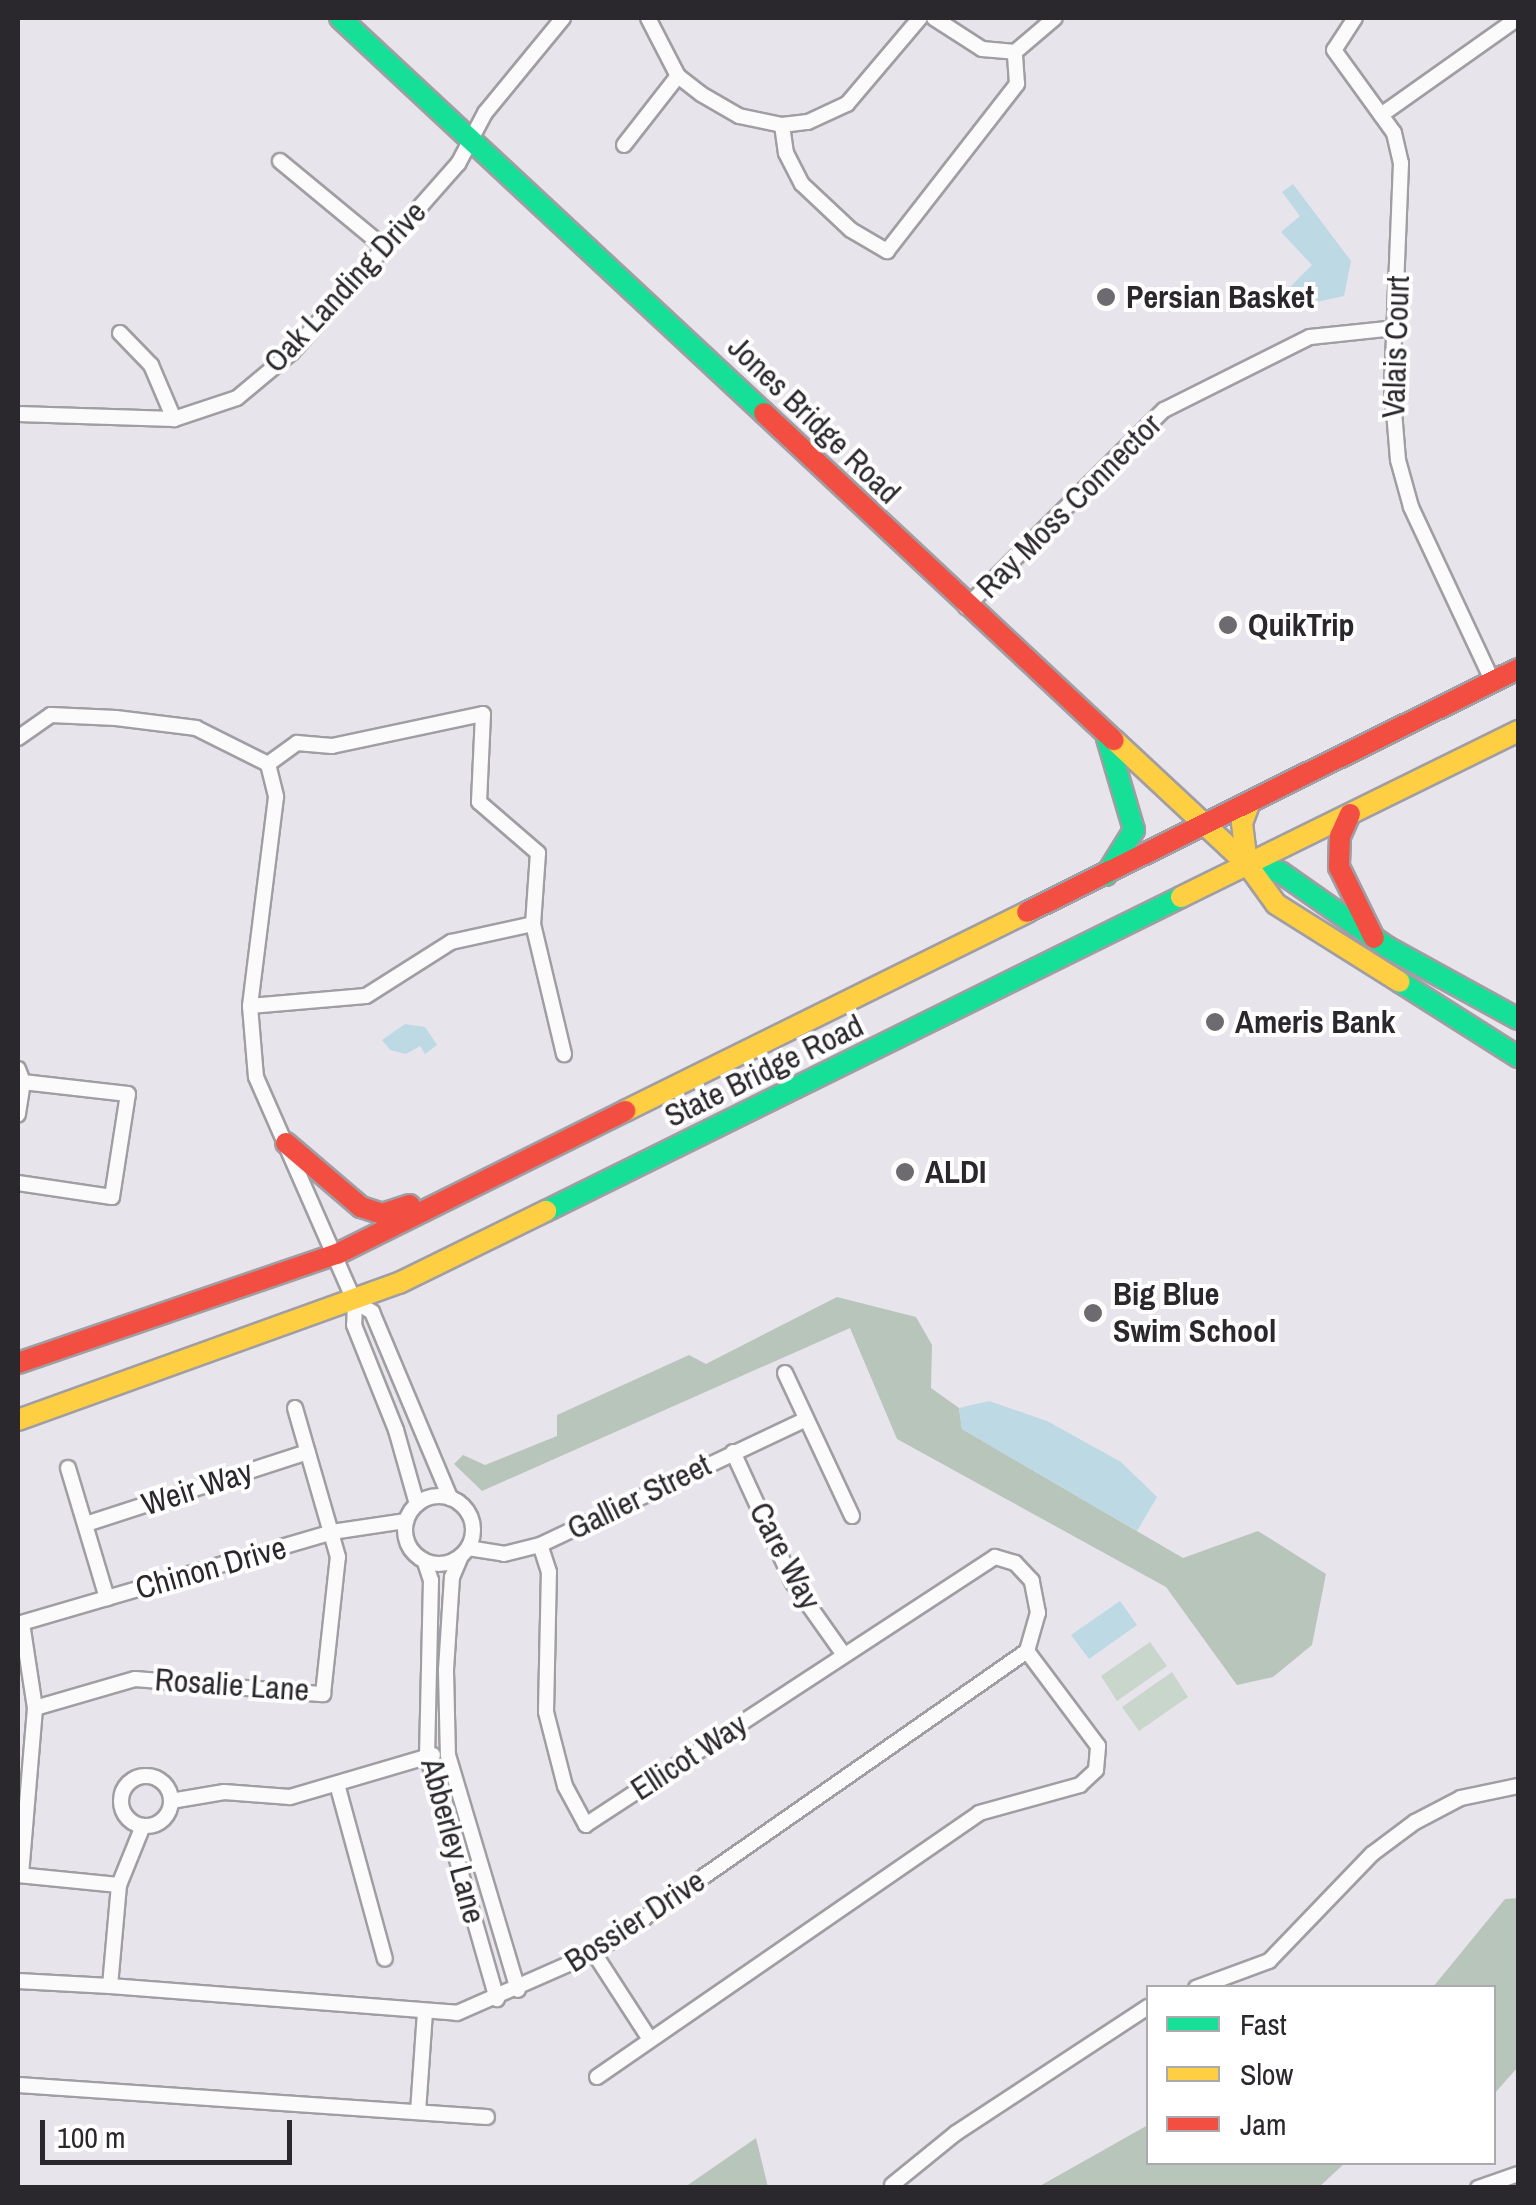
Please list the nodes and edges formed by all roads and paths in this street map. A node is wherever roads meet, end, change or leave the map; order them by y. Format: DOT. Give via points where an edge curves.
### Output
graph roads {
  1 [pos="340,18"];
  2 [pos="563,18"];
  3 [pos="648,18"];
  4 [pos="920,18"];
  5 [pos="934,18"];
  6 [pos="1055,18"];
  7 [pos="1355,18"];
  8 [pos="1518,18"];
  9 [pos="1015,52"];
  10 [pos="678,76"];
  11 [pos="1381,116"];
  12 [pos="782,124"];
  13 [pos="473,136"];
  14 [pos="624,145"];
  15 [pos="280,161"];
  16 [pos="384,247"];
  17 [pos="1396,328"];
  18 [pos="120,333"];
  19 [pos="18,414"];
  20 [pos="174,419"];
  21 [pos="966,607"];
  22 [pos="1518,669"];
  23 [pos="1493,682"];
  24 [pos="1518,731"];
  25 [pos="18,738"];
  26 [pos="1107,738"];
  27 [pos="268,764"];
  28 [pos="1248,806"];
  29 [pos="1350,814"];
  30 [pos="1206,829"];
  31 [pos="1247,864"];
  32 [pos="1099,881"];
  33 [pos="533,924"];
  34 [pos="1374,938"];
  35 [pos="250,1006"];
  36 [pos="1518,1019"];
  37 [pos="564,1054"];
  38 [pos="1518,1057"];
  39 [pos="20,1076"];
  40 [pos="18,1115"];
  41 [pos="286,1143"];
  42 [pos="544,1155"];
  43 [pos="18,1183"];
  44 [pos="337,1254"];
  45 [pos="355,1302"];
  46 [pos="18,1363"];
  47 [pos="784,1373"];
  48 [pos="296,1408"];
  49 [pos="18,1420"];
  50 [pos="805,1420"];
  51 [pos="308,1452"];
  52 [pos="733,1452"];
  53 [pos="68,1468"];
  54 [pos="450,1498"];
  55 [pos="417,1504"];
  56 [pos="852,1516"];
  57 [pos="406,1521"];
  58 [pos="86,1524"];
  59 [pos="332,1532"];
  60 [pos="540,1545"];
  61 [pos="465,1552"];
  62 [pos="425,1562"];
  63 [pos="107,1598"];
  64 [pos="20,1623"];
  65 [pos="1027,1652"];
  66 [pos="844,1655"];
  67 [pos="35,1708"];
  68 [pos="427,1755"];
  69 [pos="448,1756"];
  70 [pos="337,1784"];
  71 [pos="1518,1786"];
  72 [pos="171,1801"];
  73 [pos="143,1826"];
  74 [pos="19,1875"];
  75 [pos="119,1885"];
  76 [pos="594,1953"];
  77 [pos="385,1959"];
  78 [pos="18,1981"];
  79 [pos="1204,1985"];
  80 [pos="110,1986"];
  81 [pos="518,1990"];
  82 [pos="497,1999"];
  83 [pos="1146,2008"];
  84 [pos="426,2011"];
  85 [pos="649,2038"];
  86 [pos="597,2076"];
  87 [pos="18,2085"];
  88 [pos="418,2112"];
  89 [pos="487,2117"];
  90 [pos="1518,2174"];
  91 [pos="892,2186"];
  92 [pos="1478,2188"];
  1 -- 13 [label="main road, Jones Bridge Road"];
  2 -- 13 [label="street, Oak Landing Drive"];
  3 -- 10 [label="street"];
  4 -- 12 [label="street" via="847,104 808,122"];
  5 -- 9 [label="street" via="982,49"];
  6 -- 9 [label="street"];
  7 -- 11 [label="street, Valais Court" via="1334,50"];
  8 -- 11 [label="street"];
  9 -- 12 [label="street" via="1017,84 887,251 851,230 802,184 786,153"];
  10 -- 12 [label="street" via="740,116"];
  10 -- 14 [label="street"];
  11 -- 17 [label="street, Valais Court" via="1401,163"];
  13 -- 16 [label="street, Oak Landing Drive" via="458,164"];
  13 -- 21 [label="main road, Jones Bridge Road"];
  15 -- 16 [label="street"];
  16 -- 20 [label="street, Oak Landing Drive" via="254,386 215,409"];
  17 -- 21 [label="street, Ray Moss Connector" via="1310,337 1164,410"];
  17 -- 23 [label="street, Valais Court" via="1392,431 1404,486"];
  18 -- 20 [label="street" via="150,365"];
  19 -- 20 [label="street, Oak Landing Drive"];
  21 -- 26 [label="main road, Jones Bridge Road"];
  22 -- 23 [label="main road, State Bridge Road"];
  23 -- 28 [label="main road, State Bridge Road"];
  24 -- 29 [label="main road, State Bridge Road"];
  25 -- 27 [label="street" via="51,715 116,718 196,728"];
  26 -- 30 [label="main road, Jones Bridge Road"];
  26 -- 32 [label="main road" via="1134,830 1120,861"];
  27 -- 33 [label="street" via="297,743 332,746 483,714 479,802 538,853"];
  27 -- 35 [label="street" via="276,797"];
  28 -- 30 [label="main road, State Bridge Road"];
  28 -- 31 [label="main road" via="1242,823"];
  29 -- 31 [label="main road, State Bridge Road"];
  29 -- 34 [label="main road" via="1340,836 1339,867"];
  30 -- 31 [label="main road, Jones Bridge Road"];
  30 -- 32 [label="main road, State Bridge Road"];
  31 -- 34 [label="main road, Jones Bridge Road" via="1280,872"];
  31 -- 38 [label="main road, Jones Bridge Road" via="1276,904"];
  31 -- 45 [label="main road, State Bridge Road"];
  32 -- 42 [label="main road, State Bridge Road"];
  33 -- 35 [label="street" via="452,942 366,996"];
  33 -- 37 [label="street"];
  34 -- 36 [label="main road, Jones Bridge Road"];
  35 -- 41 [label="street" via="256,1076"];
  39 -- 40 [label="street"];
  39 -- 43 [label="street" via="128,1094 112,1197"];
  41 -- 42 [label="main road, State Bridge Road" via="361,1207 382,1214 507,1159"];
  41 -- 44 [label="street"];
  42 -- 44 [label="main road, State Bridge Road"];
  44 -- 45 [label="street"];
  44 -- 46 [label="main road, State Bridge Road"];
  45 -- 49 [label="main road, State Bridge Road"];
  45 -- 54 [label="street" via="372,1312"];
  45 -- 55 [label="street" via="354,1325"];
  47 -- 50 [label="street"];
  48 -- 51 [label="street, Rosalie Lane"];
  50 -- 52 [label="street, Gallier Street"];
  50 -- 56 [label="street"];
  51 -- 58 [label="street, Weir Way"];
  51 -- 59 [label="street, Rosalie Lane"];
  52 -- 60 [label="street, Gallier Street"];
  52 -- 66 [label="street, Care Way" via="793,1583"];
  53 -- 58 [label="street"];
  54 -- 55 [label="street"];
  54 -- 61 [label="street" via="470,1516"];
  55 -- 57 [label="street"];
  57 -- 59 [label="street, Chinon Drive"];
  57 -- 62 [label="street" via="406,1540"];
  58 -- 63 [label="street"];
  59 -- 63 [label="street, Chinon Drive"];
  59 -- 67 [label="street, Rosalie Lane" via="338,1557 323,1694 135,1679"];
  60 -- 61 [label="street, Gallier Street" via="504,1554"];
  60 -- 66 [label="street, Ellicot Way" via="550,1572 546,1712 564,1786 586,1825"];
  61 -- 62 [label="street, Gallier Street" via="444,1564"];
  61 -- 69 [label="street, Abberley Lane" via="452,1577"];
  62 -- 68 [label="street, Abberley Lane" via="431,1580"];
  63 -- 64 [label="street, Chinon Drive"];
  64 -- 67 [label="street"];
  65 -- 66 [label="street, Ellicot Way" via="1038,1613 1032,1580 1015,1563 994,1556"];
  65 -- 76 [label="street, Bossier Drive"];
  65 -- 85 [label="street" via="1098,1746 1096,1770 1080,1785 979,1813"];
  67 -- 74 [label="street"];
  68 -- 69 [label="street"];
  68 -- 70 [label="street"];
  68 -- 82 [label="street, Abberley Lane"];
  69 -- 81 [label="street, Abberley Lane"];
  70 -- 72 [label="street" via="290,1797 224,1792"];
  70 -- 77 [label="street"];
  71 -- 79 [label="street" via="1462,1798 1415,1822 1372,1854 1269,1961"];
  72 -- 73 [label="street" via="164,1818"];
  72 -- 73 [label="street" via="159,1780 132,1781 122,1805"];
  73 -- 75 [label="street"];
  74 -- 75 [label="street"];
  75 -- 80 [label="street"];
  76 -- 81 [label="street, Bossier Drive"];
  76 -- 85 [label="street"];
  78 -- 80 [label="street, Bossier Drive"];
  80 -- 84 [label="street, Bossier Drive"];
  81 -- 82 [label="street, Bossier Drive"];
  82 -- 84 [label="street, Bossier Drive" via="457,2013"];
  83 -- 91 [label="street" via="956,2133"];
  84 -- 88 [label="street"];
  85 -- 86 [label="street"];
  87 -- 88 [label="street"];
  88 -- 89 [label="street"];
  90 -- 92 [label="street"];
}
